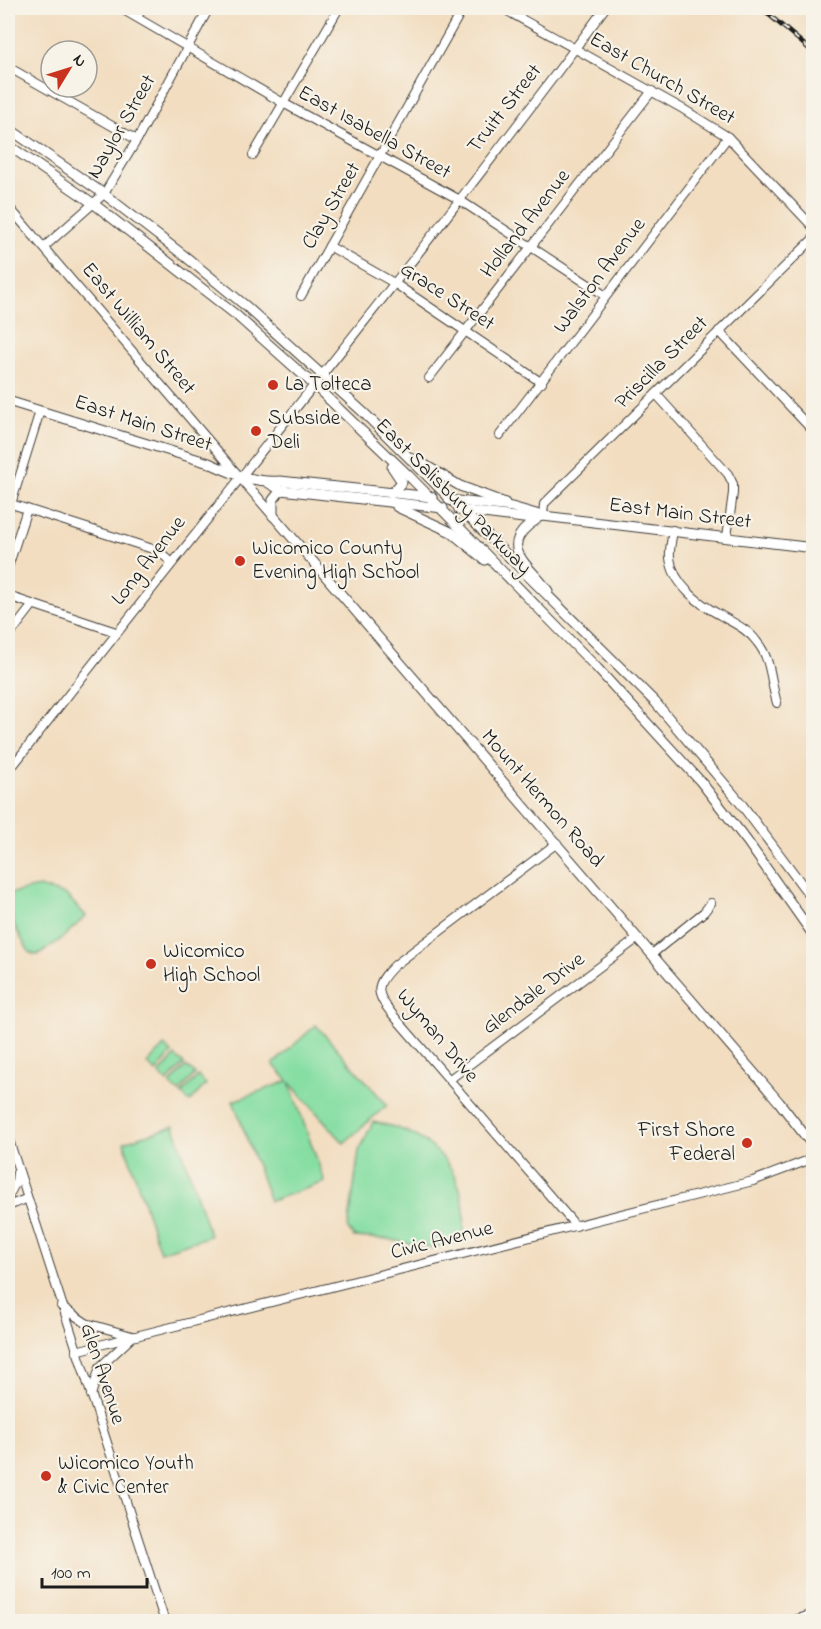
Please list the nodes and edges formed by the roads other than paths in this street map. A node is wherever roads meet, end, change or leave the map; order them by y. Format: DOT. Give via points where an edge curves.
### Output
graph roads {
  1 [pos="120,8"];
  2 [pos="142,8"];
  3 [pos="209,8"];
  4 [pos="339,8"];
  5 [pos="463,8"];
  6 [pos="502,8"];
  7 [pos="605,8"];
  8 [pos="137,17"];
  9 [pos="188,46"];
  10 [pos="575,49"];
  11 [pos="8,67"];
  12 [pos="652,91"];
  13 [pos="285,104"];
  14 [pos="8,128"];
  15 [pos="728,137"];
  16 [pos="137,140"];
  17 [pos="8,144"];
  18 [pos="253,155"];
  19 [pos="381,156"];
  20 [pos="104,194"];
  21 [pos="458,199"];
  22 [pos="94,204"];
  23 [pos="8,206"];
  24 [pos="813,228"];
  25 [pos="813,238"];
  26 [pos="329,246"];
  27 [pos="44,247"];
  28 [pos="531,248"];
  29 [pos="394,283"];
  30 [pos="301,296"];
  31 [pos="606,296"];
  32 [pos="466,330"];
  33 [pos="719,331"];
  34 [pos="322,373"];
  35 [pos="429,378"];
  36 [pos="542,383"];
  37 [pos="314,384"];
  38 [pos="656,394"];
  39 [pos="8,401"];
  40 [pos="40,411"];
  41 [pos="813,432"];
  42 [pos="500,435"];
  43 [pos="375,442"];
  44 [pos="403,451"];
  45 [pos="240,477"];
  46 [pos="267,482"];
  47 [pos="281,490"];
  48 [pos="392,494"];
  49 [pos="429,496"];
  50 [pos="451,500"];
  51 [pos="384,502"];
  52 [pos="9,503"];
  53 [pos="512,507"];
  54 [pos="441,508"];
  55 [pos="27,509"];
  56 [pos="461,510"];
  57 [pos="273,516"];
  58 [pos="543,516"];
  59 [pos="673,530"];
  60 [pos="728,537"];
  61 [pos="813,548"];
  62 [pos="171,562"];
  63 [pos="8,567"];
  64 [pos="498,569"];
  65 [pos="8,596"];
  66 [pos="32,606"];
  67 [pos="563,612"];
  68 [pos="116,632"];
  69 [pos="8,637"];
  70 [pos="777,703"];
  71 [pos="8,772"];
  72 [pos="556,843"];
  73 [pos="813,901"];
  74 [pos="711,903"];
  75 [pos="813,936"];
  76 [pos="638,938"];
  77 [pos="652,954"];
  78 [pos="450,1079"];
  79 [pos="8,1137"];
  80 [pos="813,1148"];
  81 [pos="813,1158"];
  82 [pos="17,1168"];
  83 [pos="8,1197"];
  84 [pos="26,1199"];
  85 [pos="8,1206"];
  86 [pos="576,1226"];
  87 [pos="60,1306"];
  88 [pos="134,1336"];
  89 [pos="76,1351"];
  90 [pos="90,1397"];
  91 [pos="813,1614"];
  92 [pos="165,1622"];
  93 [pos="788,1622"];
  1 -- 8 [label="street, East Isabella Street"];
  2 -- 8 [label="street"];
  3 -- 9 [label="street, Naylor Street"];
  4 -- 13 [label="street"];
  5 -- 19 [label="street, Clay Street"];
  6 -- 10 [label="street, East Church Street"];
  7 -- 10 [label="street, Truitt Street"];
  8 -- 9 [label="street, East Isabella Street"];
  9 -- 13 [label="street, East Isabella Street"];
  9 -- 16 [label="street, Naylor Street"];
  10 -- 12 [label="street, East Church Street"];
  10 -- 21 [label="street, Truitt Street"];
  11 -- 16 [label="street"];
  12 -- 15 [label="street, East Church Street"];
  12 -- 28 [label="street, Holland Avenue"];
  13 -- 18 [label="street"];
  13 -- 19 [label="street, East Isabella Street"];
  14 -- 20 [label="main road, East Salisbury Parkway"];
  15 -- 24 [label="street, East Church Street"];
  15 -- 31 [label="street, Walston Avenue"];
  16 -- 20 [label="street, Naylor Street"];
  17 -- 22 [label="main road, East Salisbury Parkway"];
  19 -- 21 [label="street, East Isabella Street"];
  19 -- 26 [label="street, Clay Street"];
  20 -- 22 [label="street, Naylor Street"];
  20 -- 34 [label="main road, East Salisbury Parkway" via="216,281"];
  21 -- 28 [label="street, East Isabella Street"];
  21 -- 29 [label="street, Truitt Street"];
  22 -- 27 [label="street, Naylor Street"];
  22 -- 37 [label="main road, East Salisbury Parkway" via="219,302"];
  23 -- 27 [label="street, East William Street"];
  25 -- 33 [label="street, Priscilla Street"];
  26 -- 29 [label="street, Grace Street"];
  26 -- 30 [label="street, Clay Street"];
  27 -- 45 [label="street, East William Street"];
  28 -- 31 [label="street, East Isabella Street"];
  28 -- 32 [label="street, Holland Avenue"];
  29 -- 32 [label="street, Grace Street"];
  29 -- 34 [label="street, Truitt Street"];
  31 -- 36 [label="street, Walston Avenue"];
  32 -- 35 [label="street, Holland Avenue"];
  32 -- 36 [label="street, Grace Street"];
  33 -- 38 [label="street, Priscilla Street"];
  33 -- 41 [label="street"];
  34 -- 37 [label="street, Long Avenue"];
  34 -- 44 [label="main road, East Salisbury Parkway"];
  36 -- 42 [label="street, Walston Avenue"];
  37 -- 43 [label="main road, East Salisbury Parkway"];
  37 -- 45 [label="street, Long Avenue"];
  38 -- 58 [label="street, Priscilla Street" via="544,504"];
  38 -- 60 [label="street" via="728,474 733,484"];
  39 -- 40 [label="main road, East Main Street"];
  40 -- 45 [label="main road, East Main Street"];
  40 -- 52 [label="street"];
  43 -- 48 [label="main road" via="402,479"];
  43 -- 49 [label="main road, East Salisbury Parkway"];
  44 -- 50 [label="main road, East Salisbury Parkway"];
  44 -- 53 [label="main road" via="460,486"];
  45 -- 46 [label="main road, East Main Street"];
  45 -- 57 [label="main road, Mount Hermon Road"];
  45 -- 62 [label="street, Long Avenue"];
  46 -- 47 [label="main road, East Main Street"];
  46 -- 48 [label="main road, East Main Street"];
  47 -- 51 [label="main road, East Main Street"];
  47 -- 57 [label="main road" via="273,500"];
  48 -- 49 [label="main road, East Main Street"];
  49 -- 50 [label="main road, East Main Street"];
  49 -- 54 [label="main road, East Salisbury Parkway"];
  50 -- 53 [label="main road, East Main Street"];
  50 -- 56 [label="main road, East Salisbury Parkway"];
  51 -- 54 [label="main road, East Main Street"];
  51 -- 64 [label="main road" via="451,532"];
  52 -- 55 [label="street"];
  53 -- 58 [label="main road, East Main Street"];
  54 -- 56 [label="main road, East Main Street"];
  54 -- 64 [label="main road, East Salisbury Parkway"];
  55 -- 62 [label="street" via="159,551"];
  55 -- 63 [label="street"];
  56 -- 58 [label="main road, East Main Street" via="531,519"];
  56 -- 67 [label="main road, East Salisbury Parkway"];
  57 -- 72 [label="main road, Mount Hermon Road"];
  58 -- 59 [label="main road, East Main Street"];
  58 -- 67 [label="main road" via="520,533 518,554"];
  59 -- 60 [label="main road, East Main Street"];
  59 -- 70 [label="street" via="670,557 679,579 701,604 756,640 768,661"];
  60 -- 61 [label="main road, East Main Street"];
  62 -- 68 [label="street, Long Avenue"];
  64 -- 75 [label="main road, East Salisbury Parkway" via="597,668 701,782"];
  65 -- 66 [label="street"];
  66 -- 68 [label="street"];
  66 -- 69 [label="street"];
  67 -- 73 [label="main road, East Salisbury Parkway" via="679,729 772,843"];
  68 -- 71 [label="street, Long Avenue"];
  72 -- 76 [label="main road, Mount Hermon Road"];
  72 -- 78 [label="street, Wyman Drive" via="395,965 380,984 384,1004"];
  74 -- 77 [label="street"];
  76 -- 77 [label="main road, Mount Hermon Road"];
  76 -- 78 [label="street, Glendale Drive"];
  77 -- 80 [label="main road, Mount Hermon Road" via="779,1102"];
  78 -- 86 [label="street, Wyman Drive"];
  79 -- 82 [label="street, Glen Avenue"];
  81 -- 86 [label="street, Civic Avenue" via="753,1181"];
  82 -- 83 [label="street" via="16,1182"];
  82 -- 84 [label="street, Glen Avenue"];
  84 -- 85 [label="street"];
  84 -- 87 [label="street, Glen Avenue"];
  86 -- 88 [label="street, Civic Avenue"];
  87 -- 88 [label="street" via="86,1323"];
  87 -- 89 [label="street, Glen Avenue"];
  88 -- 89 [label="street, Civic Avenue"];
  88 -- 90 [label="street" via="100,1367"];
  89 -- 90 [label="street, Glen Avenue"];
  90 -- 92 [label="street, Glen Avenue"];
  91 -- 93 [label="street"];
}
